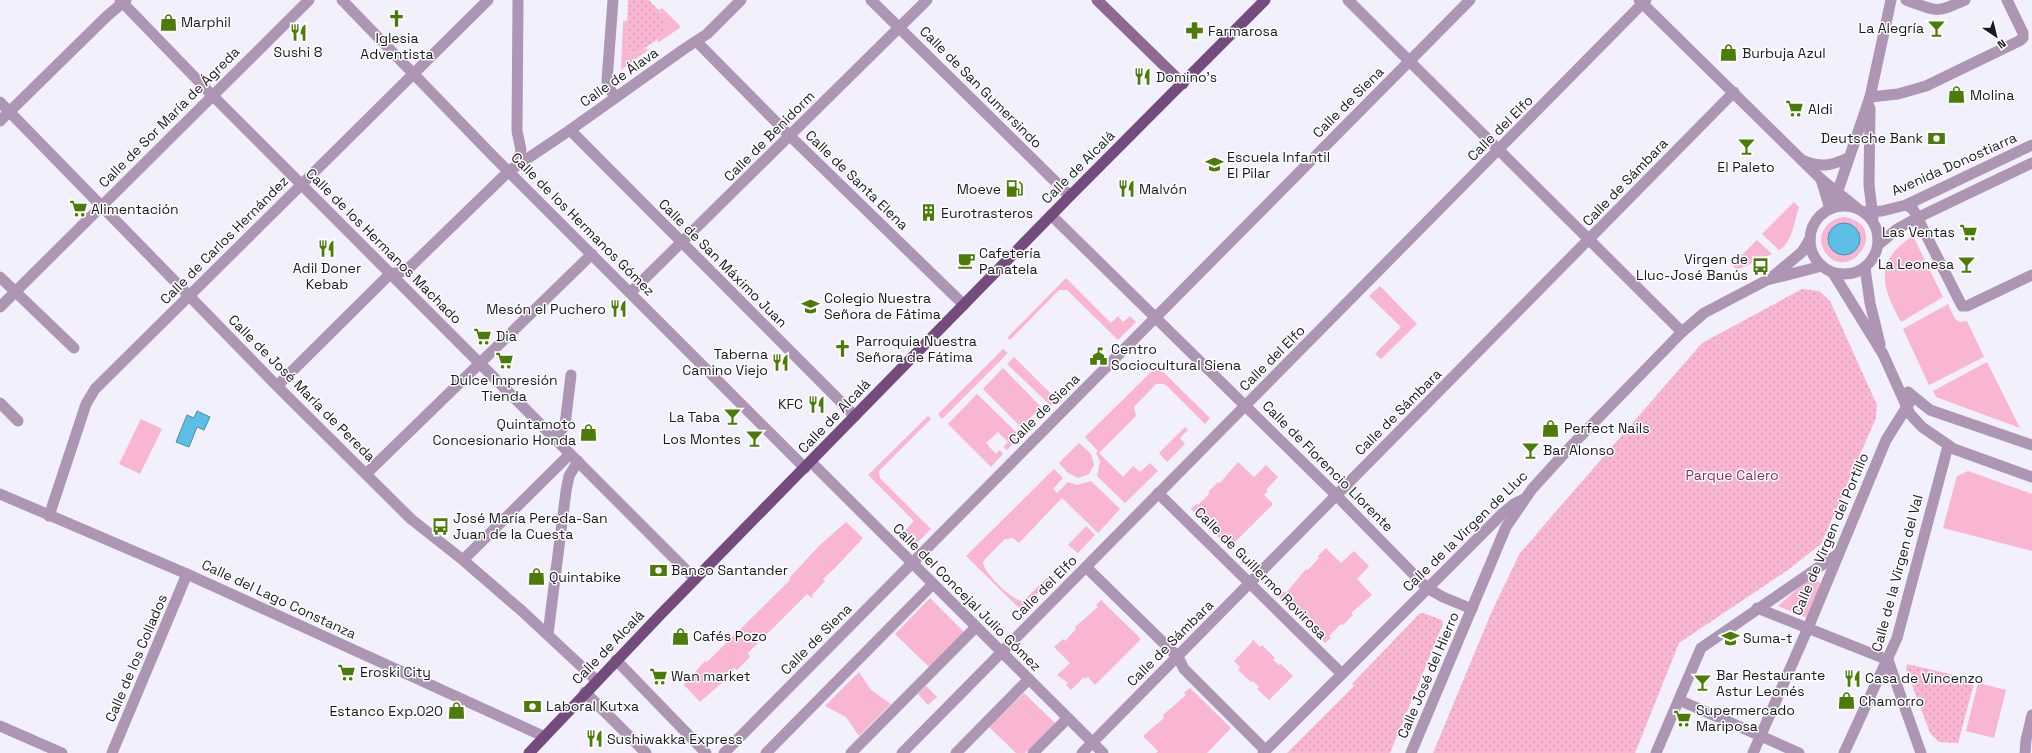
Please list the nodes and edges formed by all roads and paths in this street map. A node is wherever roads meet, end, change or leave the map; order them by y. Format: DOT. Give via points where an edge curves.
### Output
graph roads {
  1 [pos="309,0"];
  2 [pos="342,0"];
  3 [pos="488,0"];
  4 [pos="518,0"];
  5 [pos="613,0"];
  6 [pos="741,0"];
  7 [pos="871,0"];
  8 [pos="927,0"];
  9 [pos="1097,0"];
  10 [pos="1265,0"];
  11 [pos="1348,0"];
  12 [pos="1470,0"];
  13 [pos="1891,0"];
  14 [pos="1906,0"];
  15 [pos="1965,0"];
  16 [pos="2008,0"];
  17 [pos="123,1"];
  18 [pos="1642,1"];
  19 [pos="900,28"];
  20 [pos="697,42"];
  21 [pos="1410,61"];
  22 [pos="413,74"];
  23 [pos="1183,84"];
  24 [pos="1734,92"];
  25 [pos="213,96"];
  26 [pos="616,97"];
  27 [pos="1870,97"];
  28 [pos="0,102"];
  29 [pos="9,111"];
  30 [pos="0,121"];
  31 [pos="570,130"];
  32 [pos="790,136"];
  33 [pos="2032,145"];
  34 [pos="1499,150"];
  35 [pos="1848,158"];
  36 [pos="1802,160"];
  37 [pos="2032,163"];
  38 [pos="513,168"];
  39 [pos="1822,179"];
  40 [pos="302,184"];
  41 [pos="1837,191"];
  42 [pos="1070,196"];
  43 [pos="1906,205"];
  44 [pos="101,207"];
  45 [pos="1831,208"];
  46 [pos="1867,213"];
  47 [pos="1051,216"];
  48 [pos="1917,218"];
  49 [pos="1589,240"];
  50 [pos="1810,240"];
  51 [pos="681,243"];
  52 [pos="1878,245"];
  53 [pos="592,254"];
  54 [pos="1822,266"];
  55 [pos="1865,268"];
  56 [pos="1833,273"];
  57 [pos="390,274"];
  58 [pos="2032,275"];
  59 [pos="0,277"];
  60 [pos="1768,280"];
  61 [pos="16,291"];
  62 [pos="631,292"];
  63 [pos="190,296"];
  64 [pos="964,305"];
  65 [pos="0,307"];
  66 [pos="1156,318"];
  67 [pos="1682,332"];
  68 [pos="74,348"];
  69 [pos="1883,354"];
  70 [pos="480,364"];
  71 [pos="571,375"];
  72 [pos="1893,378"];
  73 [pos="277,386"];
  74 [pos="1913,397"];
  75 [pos="0,403"];
  76 [pos="1245,405"];
  77 [pos="1906,406"];
  78 [pos="855,416"];
  79 [pos="18,421"];
  80 [pos="555,440"];
  81 [pos="2032,445"];
  82 [pos="1948,446"];
  83 [pos="574,458"];
  84 [pos="808,465"];
  85 [pos="366,474"];
  86 [pos="2032,477"];
  87 [pos="1158,493"];
  88 [pos="0,494"];
  89 [pos="1336,495"];
  90 [pos="1524,499"];
  91 [pos="49,516"];
  92 [pos="1838,554"];
  93 [pos="463,560"];
  94 [pos="912,563"];
  95 [pos="1086,567"];
  96 [pos="187,574"];
  97 [pos="695,579"];
  98 [pos="1250,583"];
  99 [pos="933,584"];
  100 [pos="1427,588"];
  101 [pos="1757,608"];
  102 [pos="1472,609"];
  103 [pos="976,627"];
  104 [pos="1808,628"];
  105 [pos="548,634"];
  106 [pos="1002,652"];
  107 [pos="1178,658"];
  108 [pos="616,660"];
  109 [pos="1888,660"];
  110 [pos="1342,674"];
  111 [pos="596,680"];
  112 [pos="1029,680"];
  113 [pos="585,692"];
  114 [pos="1679,700"];
  115 [pos="2032,715"];
  116 [pos="1068,718"];
  117 [pos="0,726"];
  118 [pos="1760,735"];
  119 [pos="543,736"];
  120 [pos="1092,742"];
  121 [pos="1264,752"];
  122 [pos="62,753"];
  123 [pos="112,753"];
  124 [pos="529,753"];
  125 [pos="646,753"];
  126 [pos="706,753"];
  127 [pos="724,753"];
  128 [pos="766,753"];
  129 [pos="851,753"];
  130 [pos="902,753"];
  131 [pos="956,753"];
  132 [pos="1033,753"];
  133 [pos="1082,753"];
  134 [pos="1103,753"];
  135 [pos="1411,753"];
  136 [pos="1656,753"];
  137 [pos="1753,753"];
  138 [pos="1799,753"];
  139 [pos="1844,753"];
  140 [pos="1921,753"];
  141 [pos="2025,753"];
  1 -- 25 [label="street, Calle de Sor María de Ágreda"];
  2 -- 22 [label="street, Calle de los Hermanos Gómez"];
  3 -- 22 [label="street, Calle de Carlos Hernández"];
  4 -- 38 [label="street" via="517,131 521,150"];
  5 -- 26 [label="street" via="608,81"];
  6 -- 20 [label="street, Calle de Álava"];
  7 -- 19 [label="street, Calle de San Gumersindo"];
  8 -- 19 [label="street, Calle de Benidorm"];
  9 -- 23 [label="main road"];
  10 -- 23 [label="main road, Calle de Alcalá"];
  11 -- 21 [label="street"];
  12 -- 21 [label="street, Calle de Siena"];
  13 -- 27 [label="street"];
  14 -- 15 [label="street" via="1942,10"];
  16 -- 27 [label="street" via="2024,33 2019,41 1926,86 1898,94"];
  17 -- 25 [label="street, Calle de los Hermanos Machado"];
  17 -- 29 [label="street"];
  18 -- 24 [label="street"];
  18 -- 34 [label="street, Calle del Elfo"];
  19 -- 32 [label="street, Calle de Benidorm"];
  19 -- 42 [label="street, Calle de San Gumersindo"];
  20 -- 26 [label="street, Calle de Álava"];
  20 -- 32 [label="street, Calle de Santa Elena"];
  21 -- 34 [label="street"];
  21 -- 66 [label="street, Calle de Siena"];
  22 -- 38 [label="street, Calle de los Hermanos Gómez"];
  22 -- 40 [label="street, Calle de Carlos Hernández"];
  23 -- 42 [label="main road, Calle de Alcalá"];
  24 -- 36 [label="street"];
  24 -- 49 [label="street, Calle de Sámbara"];
  25 -- 40 [label="street, Calle de los Hermanos Machado"];
  25 -- 44 [label="street, Calle de Sor María de Ágreda"];
  26 -- 31 [label="street, Calle de Álava"];
  27 -- 35 [label="street"];
  27 -- 46 [label="street"];
  28 -- 29 [label="street, Calle de José María de Pereda"];
  29 -- 30 [label="street"];
  29 -- 44 [label="street, Calle de José María de Pereda"];
  31 -- 38 [label="street, Calle de Álava"];
  31 -- 51 [label="street, Calle de San Máximo Juan"];
  32 -- 51 [label="street, Calle de Benidorm"];
  32 -- 64 [label="street, Calle de Santa Elena"];
  33 -- 43 [label="street, Avenida Donostiarra"];
  34 -- 49 [label="street"];
  34 -- 76 [label="street, Calle del Elfo"];
  35 -- 36 [label="street" via="1827,165 1815,165"];
  35 -- 41 [label="street"];
  36 -- 39 [label="street"];
  37 -- 48 [label="street"];
  38 -- 53 [label="street, Calle de los Hermanos Gómez"];
  38 -- 57 [label="street" via="411,266 402,272"];
  39 -- 41 [label="street"];
  39 -- 45 [label="street"];
  40 -- 57 [label="street, Calle de los Hermanos Machado"];
  40 -- 63 [label="street, Calle de Carlos Hernández"];
  41 -- 45 [label="street"];
  41 -- 46 [label="street"];
  42 -- 47 [label="main road, Calle de Alcalá"];
  43 -- 46 [label="street, Avenida Donostiarra"];
  43 -- 48 [label="street" via="1913,209"];
  44 -- 61 [label="street, Calle de Sor María de Ágreda"];
  44 -- 63 [label="street, Calle de José María de Pereda"];
  45 -- 46 [label="street" via="1848,206"];
  45 -- 50 [label="street" via="1818,218"];
  46 -- 52 [label="street" via="1878,233"];
  47 -- 64 [label="main road, Calle de Alcalá"];
  47 -- 66 [label="street, Calle de Florencio Llorente"];
  48 -- 52 [label="street" via="1897,229"];
  48 -- 58 [label="street" via="1962,306 1967,306"];
  49 -- 67 [label="street"];
  49 -- 89 [label="street, Calle de Sámbara"];
  50 -- 54 [label="street" via="1813,254"];
  50 -- 60 [label="street, Calle de la Virgen de Lluc" via="1798,256"];
  51 -- 62 [label="street, Calle de Benidorm"];
  51 -- 78 [label="street, Calle de San Máximo Juan"];
  52 -- 55 [label="street" via="1875,256"];
  53 -- 62 [label="street, Calle de los Hermanos Gómez"];
  53 -- 70 [label="street"];
  54 -- 56 [label="street"];
  54 -- 60 [label="street, Calle de la Virgen de Lluc"];
  55 -- 56 [label="street" via="1848,274"];
  55 -- 69 [label="street" via="1870,303"];
  56 -- 69 [label="street"];
  57 -- 70 [label="street, Calle de los Hermanos Machado"];
  57 -- 73 [label="street"];
  59 -- 61 [label="street"];
  60 -- 67 [label="street, Calle de la Virgen de Lluc" via="1709,309"];
  61 -- 65 [label="street, Calle de Sor María de Ágreda"];
  61 -- 68 [label="street"];
  62 -- 84 [label="street, Calle de los Hermanos Gómez"];
  63 -- 73 [label="street, Calle de José María de Pereda"];
  63 -- 91 [label="street, Calle de Carlos Hernández" via="95,389 86,404"];
  64 -- 78 [label="main road, Calle de Alcalá"];
  66 -- 76 [label="street, Calle de Florencio Llorente"];
  66 -- 94 [label="street, Calle de Siena"];
  67 -- 90 [label="street, Calle de la Virgen de Lluc" via="1573,444"];
  69 -- 72 [label="street"];
  70 -- 80 [label="street, Calle de los Hermanos Machado"];
  70 -- 85 [label="street"];
  71 -- 80 [label="street" via="565,425"];
  72 -- 74 [label="street"];
  72 -- 77 [label="street"];
  73 -- 85 [label="street, Calle de José María de Pereda"];
  74 -- 77 [label="street, Calle de Virgen del Portillo"];
  74 -- 81 [label="street" via="1930,410"];
  75 -- 79 [label="street"];
  76 -- 87 [label="street, Calle del Elfo"];
  76 -- 89 [label="street, Calle de Florencio Llorente"];
  77 -- 82 [label="street" via="1922,427"];
  77 -- 92 [label="street, Calle de Virgen del Portillo" via="1886,440"];
  78 -- 84 [label="main road, Calle de Alcalá"];
  80 -- 83 [label="street, Calle de los Hermanos Machado"];
  82 -- 86 [label="street"];
  82 -- 109 [label="street, Calle de la Virgen del Val" via="1897,638"];
  83 -- 93 [label="street"];
  83 -- 97 [label="street, Calle de los Hermanos Machado"];
  83 -- 105 [label="street" via="566,491"];
  84 -- 94 [label="street, Calle del Concejal Julio Gómez"];
  84 -- 97 [label="main road, Calle de Alcalá"];
  85 -- 93 [label="street, Calle de José María de Pereda" via="420,528"];
  87 -- 95 [label="street, Calle del Elfo"];
  87 -- 98 [label="street, Calle de Guillermo Rovirosa"];
  88 -- 91 [label="street, Calle del Lago Constanza"];
  89 -- 98 [label="street, Calle de Sámbara"];
  89 -- 100 [label="street, Calle de Florencio Llorente"];
  90 -- 100 [label="street, Calle de la Virgen de Lluc" via="1509,507"];
  90 -- 102 [label="street, Calle José del Hierro" via="1506,527"];
  91 -- 96 [label="street, Calle del Lago Constanza"];
  92 -- 101 [label="street"];
  92 -- 104 [label="street, Calle de Virgen del Portillo"];
  93 -- 105 [label="street, Calle de José María de Pereda"];
  94 -- 99 [label="street, Calle del Concejal Julio Gómez"];
  94 -- 127 [label="street, Calle de Siena"];
  95 -- 106 [label="street, Calle del Elfo"];
  95 -- 107 [label="street"];
  96 -- 119 [label="street, Calle del Lago Constanza"];
  96 -- 123 [label="street, Calle de los Collados"];
  97 -- 108 [label="main road, Calle de Alcalá"];
  98 -- 107 [label="street, Calle de Sámbara"];
  98 -- 110 [label="street, Calle de Guillermo Rovirosa"];
  99 -- 103 [label="street, Calle del Concejal Julio Gómez"];
  99 -- 128 [label="street"];
  100 -- 102 [label="street, Calle José del Hierro"];
  100 -- 110 [label="street, Calle de la Virgen de Lluc"];
  101 -- 104 [label="street"];
  101 -- 114 [label="street" via="1701,648"];
  102 -- 135 [label="street, Calle José del Hierro"];
  103 -- 106 [label="street, Calle del Concejal Julio Gómez"];
  103 -- 129 [label="street"];
  104 -- 109 [label="street"];
  104 -- 118 [label="street, Calle de Virgen del Portillo"];
  105 -- 111 [label="street, Calle de José María de Pereda"];
  106 -- 112 [label="street, Calle del Concejal Julio Gómez"];
  106 -- 130 [label="street, Calle del Elfo"];
  107 -- 120 [label="street, Calle de Sámbara"];
  107 -- 121 [label="street" via="1184,669"];
  108 -- 111 [label="main road, Calle de Alcalá"];
  108 -- 126 [label="street"];
  109 -- 139 [label="street"];
  109 -- 140 [label="street, Calle de la Virgen del Val"];
  110 -- 121 [label="street, Calle de la Virgen de Lluc"];
  111 -- 113 [label="main road, Calle de Alcalá"];
  112 -- 116 [label="street, Calle del Concejal Julio Gómez"];
  112 -- 131 [label="street"];
  113 -- 119 [label="main road, Calle de Alcalá"];
  113 -- 125 [label="street"];
  114 -- 118 [label="street"];
  114 -- 136 [label="street"];
  115 -- 141 [label="street"];
  116 -- 120 [label="street, Calle del Concejal Julio Gómez"];
  116 -- 132 [label="street"];
  117 -- 122 [label="street"];
  118 -- 137 [label="street, Calle de Virgen del Portillo"];
  118 -- 138 [label="street"];
  119 -- 124 [label="main road, Calle de Alcalá"];
  120 -- 133 [label="street, Calle de Sámbara"];
  120 -- 134 [label="street, Calle del Concejal Julio Gómez"];
}
